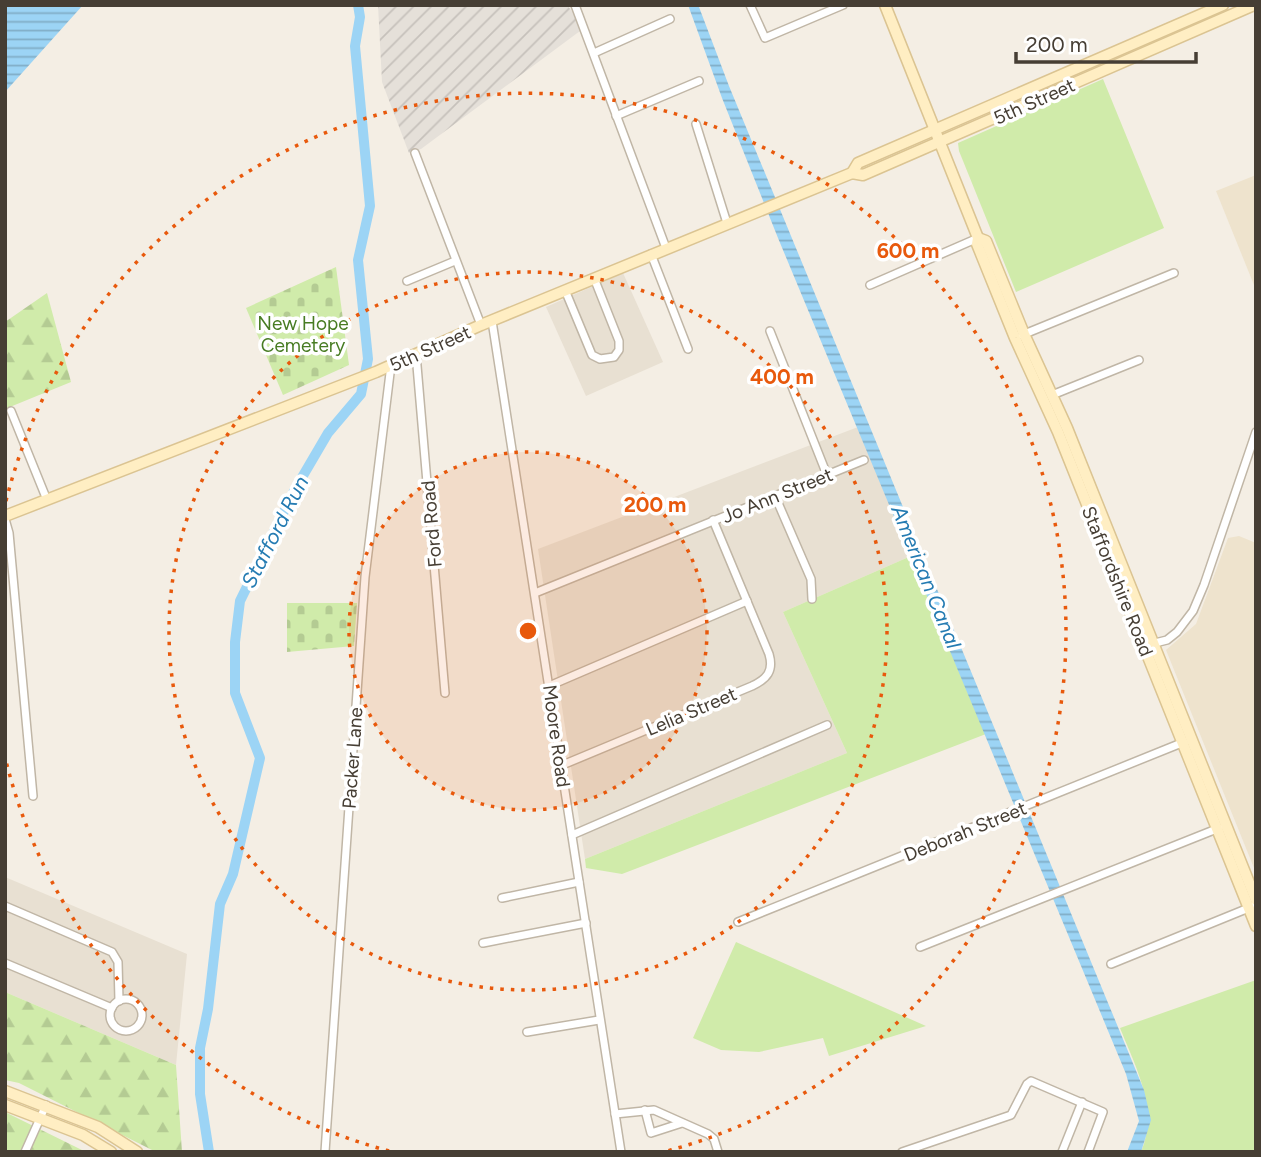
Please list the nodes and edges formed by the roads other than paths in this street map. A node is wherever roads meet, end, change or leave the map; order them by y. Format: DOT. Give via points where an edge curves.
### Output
graph roads {
  1 [pos="575,5"];
  2 [pos="750,5"];
  3 [pos="843,5"];
  4 [pos="885,5"];
  5 [pos="1223,5"];
  6 [pos="1254,5"];
  7 [pos="1206,13"];
  8 [pos="670,19"];
  9 [pos="1211,24"];
  10 [pos="1159,34"];
  11 [pos="1168,43"];
  12 [pos="594,52"];
  13 [pos="1096,61"];
  14 [pos="1101,72"];
  15 [pos="699,81"];
  16 [pos="1036,88"];
  17 [pos="1041,99"];
  18 [pos="997,105"];
  19 [pos="616,116"];
  20 [pos="1001,116"];
  21 [pos="696,124"];
  22 [pos="936,132"];
  23 [pos="940,143"];
  24 [pos="887,152"];
  25 [pos="415,153"];
  26 [pos="895,161"];
  27 [pos="852,173"];
  28 [pos="727,223"];
  29 [pos="978,238"];
  30 [pos="666,248"];
  31 [pos="651,254"];
  32 [pos="455,261"];
  33 [pos="1174,273"];
  34 [pos="594,278"];
  35 [pos="407,281"];
  36 [pos="870,285"];
  37 [pos="565,290"];
  38 [pos="486,323"];
  39 [pos="769,331"];
  40 [pos="1019,336"];
  41 [pos="688,349"];
  42 [pos="416,354"];
  43 [pos="1139,360"];
  44 [pos="391,365"];
  45 [pos="1052,395"];
  46 [pos="11,411"];
  47 [pos="1256,432"];
  48 [pos="864,460"];
  49 [pos="827,475"];
  50 [pos="775,496"];
  51 [pos="47,500"];
  52 [pos="5,518"];
  53 [pos="713,520"];
  54 [pos="535,593"];
  55 [pos="812,599"];
  56 [pos="747,601"];
  57 [pos="1149,645"];
  58 [pos="549,686"];
  59 [pos="445,693"];
  60 [pos="827,725"];
  61 [pos="1187,741"];
  62 [pos="560,766"];
  63 [pos="33,796"];
  64 [pos="1222,827"];
  65 [pos="572,835"];
  66 [pos="579,882"];
  67 [pos="502,898"];
  68 [pos="1253,904"];
  69 [pos="5,906"];
  70 [pos="738,922"];
  71 [pos="586,923"];
  72 [pos="1256,926"];
  73 [pos="483,943"];
  74 [pos="920,947"];
  75 [pos="5,963"];
  76 [pos="1111,964"];
  77 [pos="118,1001"];
  78 [pos="112,1008"];
  79 [pos="599,1020"];
  80 [pos="527,1032"];
  81 [pos="5,1091"];
  82 [pos="1082,1102"];
  83 [pos="5,1105"];
  84 [pos="46,1105"];
  85 [pos="645,1110"];
  86 [pos="615,1114"];
  87 [pos="41,1117"];
  88 [pos="682,1123"];
  89 [pos="25,1152"];
  90 [pos="111,1152"];
  91 [pos="137,1152"];
  92 [pos="325,1152"];
  93 [pos="621,1152"];
  94 [pos="718,1152"];
  95 [pos="902,1152"];
  96 [pos="1062,1152"];
  97 [pos="1088,1152"];
  1 -- 12 [label="street"];
  2 -- 3 [label="street" via="765,38"];
  4 -- 22 [label="main road, Staffordshire Road"];
  5 -- 7 [label="main road, 5th Street"];
  6 -- 9 [label="main road, 5th Street"];
  7 -- 9 [label="main road"];
  7 -- 10 [label="main road, 5th Street"];
  8 -- 12 [label="street"];
  9 -- 11 [label="main road, 5th Street"];
  10 -- 11 [label="main road"];
  10 -- 13 [label="main road, 5th Street"];
  11 -- 14 [label="main road, 5th Street"];
  12 -- 19 [label="street"];
  13 -- 14 [label="main road"];
  13 -- 16 [label="main road, 5th Street"];
  14 -- 17 [label="main road, 5th Street"];
  15 -- 19 [label="street"];
  16 -- 17 [label="main road"];
  16 -- 18 [label="main road, 5th Street"];
  17 -- 20 [label="main road, 5th Street"];
  18 -- 20 [label="main road"];
  18 -- 22 [label="main road, 5th Street"];
  19 -- 30 [label="street"];
  20 -- 23 [label="main road, 5th Street"];
  21 -- 28 [label="street"];
  22 -- 23 [label="main road, Staffordshire Road"];
  22 -- 24 [label="main road, 5th Street"];
  23 -- 26 [label="main road, 5th Street"];
  23 -- 29 [label="main road, Staffordshire Road"];
  24 -- 26 [label="main road"];
  24 -- 27 [label="main road, 5th Street" via="858,163"];
  25 -- 32 [label="street, Moore Road"];
  26 -- 27 [label="main road, 5th Street" via="863,175"];
  27 -- 28 [label="main road, 5th Street"];
  28 -- 30 [label="main road, 5th Street"];
  29 -- 36 [label="street"];
  29 -- 40 [label="main road, Staffordshire Road" via="976,244"];
  30 -- 31 [label="main road, 5th Street"];
  31 -- 34 [label="main road, 5th Street"];
  31 -- 41 [label="street"];
  32 -- 35 [label="street"];
  32 -- 38 [label="street, Moore Road"];
  33 -- 40 [label="street"];
  34 -- 37 [label="main road, 5th Street"];
  34 -- 37 [label="street" via="619,341 614,356 600,359 592,355"];
  37 -- 38 [label="main road, 5th Street"];
  38 -- 42 [label="main road, 5th Street"];
  38 -- 54 [label="street, Moore Road"];
  39 -- 49 [label="street"];
  40 -- 45 [label="main road, Staffordshire Road"];
  40 -- 57 [label="main road, Staffordshire Road"];
  42 -- 44 [label="main road, 5th Street"];
  42 -- 59 [label="street, Ford Road"];
  43 -- 45 [label="street"];
  44 -- 51 [label="main road, 5th Street"];
  44 -- 92 [label="street, Packer Lane" via="365,577"];
  45 -- 57 [label="main road, Staffordshire Road"];
  46 -- 51 [label="street"];
  47 -- 57 [label="street" via="1193,611 1167,640"];
  48 -- 49 [label="street, Jo Ann Street"];
  49 -- 50 [label="street, Jo Ann Street"];
  50 -- 53 [label="street, Jo Ann Street"];
  50 -- 55 [label="street" via="811,579"];
  51 -- 52 [label="main road, 5th Street"];
  52 -- 63 [label="street"];
  53 -- 54 [label="street, Jo Ann Street"];
  53 -- 56 [label="street, Lelia Street"];
  54 -- 58 [label="street, Moore Road"];
  56 -- 58 [label="street"];
  56 -- 62 [label="street, Lelia Street" via="771,661 764,680"];
  57 -- 61 [label="main road, Staffordshire Road"];
  58 -- 62 [label="street, Moore Road"];
  60 -- 65 [label="street"];
  61 -- 64 [label="main road, Staffordshire Road"];
  61 -- 70 [label="street, Deborah Street"];
  62 -- 65 [label="street, Moore Road"];
  64 -- 68 [label="main road, Staffordshire Road"];
  64 -- 74 [label="street"];
  65 -- 66 [label="street, Moore Road"];
  66 -- 67 [label="street"];
  66 -- 71 [label="street, Moore Road"];
  68 -- 72 [label="main road, Staffordshire Road"];
  68 -- 76 [label="street"];
  69 -- 77 [label="street" via="112,952 118,962"];
  71 -- 73 [label="street"];
  71 -- 79 [label="street, Moore Road"];
  75 -- 78 [label="street"];
  77 -- 78 [label="street"];
  77 -- 78 [label="street" via="133,1000 139,1005 141,1021 136,1028 128,1031 113,1024"];
  79 -- 80 [label="street"];
  79 -- 86 [label="street, Moore Road"];
  81 -- 84 [label="main road"];
  82 -- 95 [label="street" via="1031,1082 1011,1115"];
  82 -- 96 [label="street"];
  82 -- 97 [label="street" via="1103,1112"];
  83 -- 87 [label="main road"];
  84 -- 87 [label="street"];
  84 -- 91 [label="main road"];
  85 -- 86 [label="street"];
  85 -- 88 [label="street"];
  85 -- 88 [label="street" via="651,1133"];
  86 -- 93 [label="street, Moore Road"];
  87 -- 89 [label="street"];
  87 -- 90 [label="main road"];
  88 -- 94 [label="street" via="711,1136"];
}
